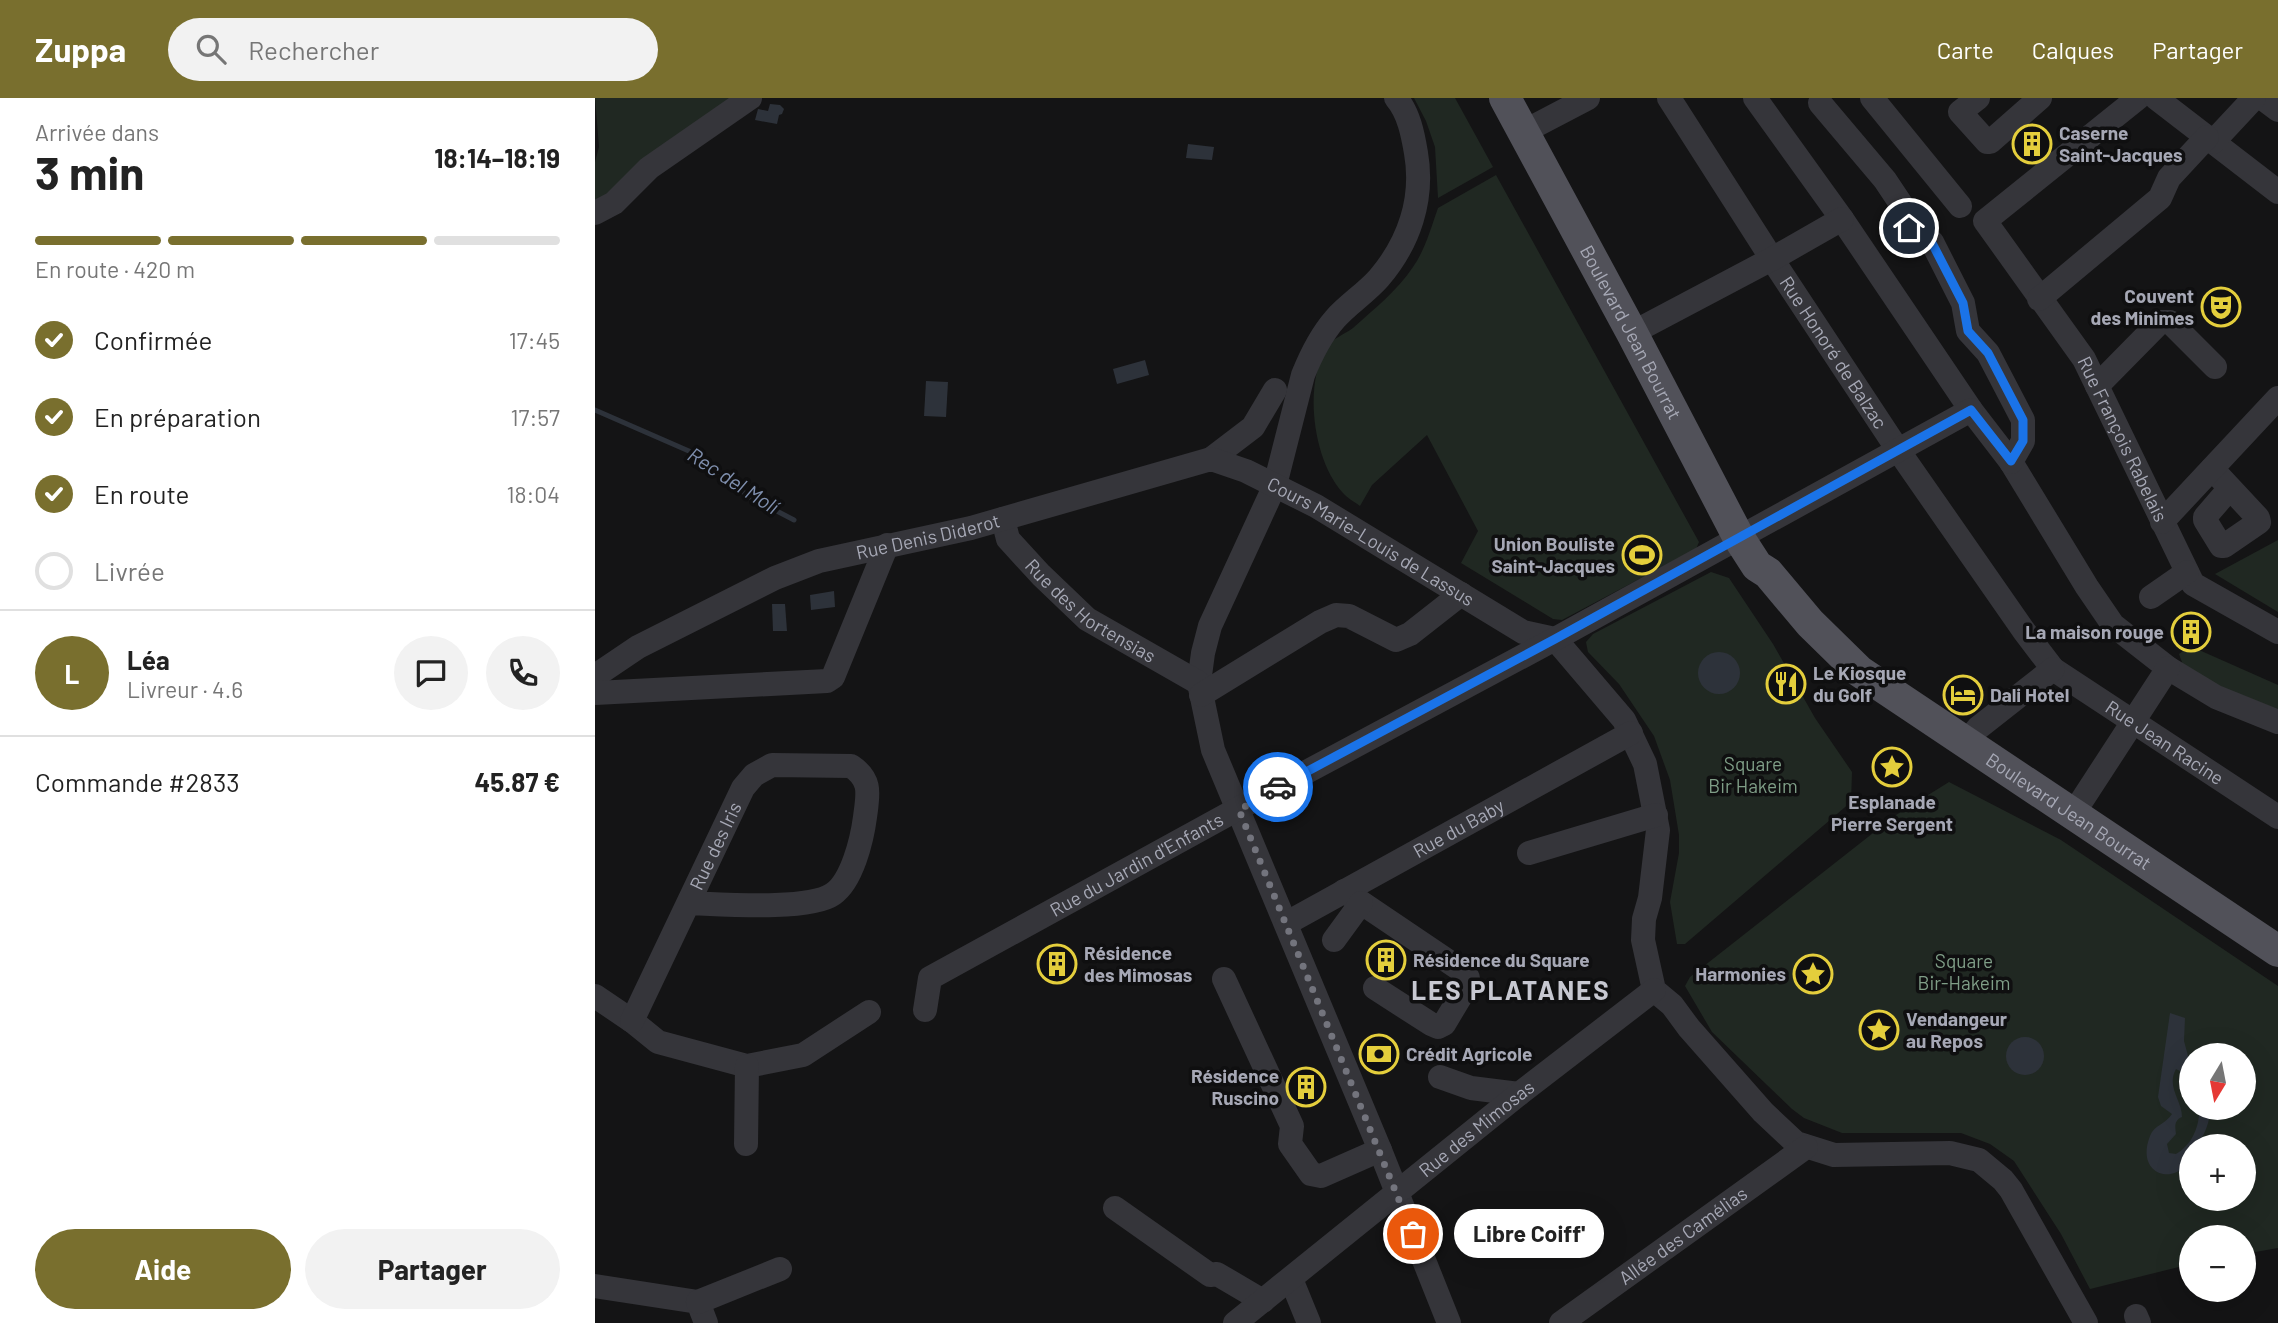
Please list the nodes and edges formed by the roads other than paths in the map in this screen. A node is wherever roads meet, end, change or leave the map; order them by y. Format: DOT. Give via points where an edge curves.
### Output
graph roads {
  1 [pos="750,98"];
  2 [pos="1396,98"];
  3 [pos="1504,98"];
  4 [pos="1588,98"];
  5 [pos="1669,98"];
  6 [pos="1755,98"];
  7 [pos="1873,98"];
  8 [pos="2040,98"];
  9 [pos="2254,98"];
  10 [pos="2262,98"];
  11 [pos="2139,99"];
  12 [pos="1820,103"];
  13 [pos="1962,103"];
  14 [pos="2278,110"];
  15 [pos="1523,132"];
  16 [pos="2210,140"];
  17 [pos="2278,192"];
  18 [pos="1959,206"];
  19 [pos="595,213"];
  20 [pos="1842,219"];
  21 [pos="1772,259"];
  22 [pos="2039,299"];
  23 [pos="1632,333"];
  24 [pos="2215,367"];
  25 [pos="2097,386"];
  26 [pos="1275,390"];
  27 [pos="2278,398"];
  28 [pos="1971,410"];
  29 [pos="1898,450"];
  30 [pos="1211,459"];
  31 [pos="2011,461"];
  32 [pos="2211,469"];
  33 [pos="1275,485"];
  34 [pos="2230,488"];
  35 [pos="1003,519"];
  36 [pos="2162,523"];
  37 [pos="1739,538"];
  38 [pos="887,545"];
  39 [pos="2187,572"];
  40 [pos="1461,594"];
  41 [pos="2151,597"];
  42 [pos="2278,632"];
  43 [pos="1555,639"];
  44 [pos="2168,668"];
  45 [pos="2053,669"];
  46 [pos="595,676"];
  47 [pos="1200,689"];
  48 [pos="595,693"];
  49 [pos="2133,722"];
  50 [pos="2278,722"];
  51 [pos="1631,733"];
  52 [pos="1967,741"];
  53 [pos="1239,810"];
  54 [pos="2073,814"];
  55 [pos="1656,815"];
  56 [pos="2278,817"];
  57 [pos="1529,853"];
  58 [pos="1352,897"];
  59 [pos="690,903"];
  60 [pos="1287,923"];
  61 [pos="1334,940"];
  62 [pos="2278,951"];
  63 [pos="1224,979"];
  64 [pos="1375,988"];
  65 [pos="595,996"];
  66 [pos="1663,997"];
  67 [pos="925,1010"];
  68 [pos="869,1012"];
  69 [pos="632,1021"];
  70 [pos="747,1066"];
  71 [pos="1440,1077"];
  72 [pos="1519,1094"];
  73 [pos="746,1144"];
  74 [pos="1806,1147"];
  75 [pos="1380,1150"];
  76 [pos="1397,1194"];
  77 [pos="1115,1208"];
  78 [pos="780,1269"];
  79 [pos="1291,1279"];
  80 [pos="595,1286"];
  81 [pos="1263,1301"];
  82 [pos="702,1313"];
  83 [pos="1235,1323"];
  84 [pos="1308,1323"];
  85 [pos="1449,1323"];
  86 [pos="1561,1323"];
  87 [pos="2086,1323"];
  1 -- 19 [label="street" via="649,168 614,204"];
  2 -- 33 [label="street, Cours Marie-Louis de Lassus" via="1413,133 1418,165 1414,215 1393,260 1336,318 1310,358"];
  3 -- 15 [label="main road, Boulevard Jean Bourrat"];
  4 -- 15 [label="street"];
  5 -- 21 [label="street, Rue Honoré de Balzac"];
  6 -- 20 [label="street"];
  7 -- 18 [label="street"];
  8 -- 13 [label="street" via="1990,142 1984,140"];
  9 -- 16 [label="street"];
  10 -- 14 [label="street"];
  11 -- 16 [label="street"];
  11 -- 22 [label="street, Rue François Rabelais" via="1985,221"];
  12 -- 31 [label="street" via="1885,180 1907,213 1909,228 1932,243 1963,303 1968,331 1988,353 2023,420 2023,441"];
  15 -- 23 [label="main road, Boulevard Jean Bourrat"];
  16 -- 17 [label="street"];
  16 -- 22 [label="street" via="2169,177 2160,198"];
  20 -- 21 [label="street"];
  20 -- 28 [label="street"];
  21 -- 23 [label="street"];
  21 -- 29 [label="street, Rue Honoré de Balzac"];
  22 -- 25 [label="street, Rue François Rabelais" via="2084,359"];
  23 -- 37 [label="main road, Boulevard Jean Bourrat"];
  24 -- 25 [label="street" via="2166,320"];
  25 -- 36 [label="street, Rue François Rabelais"];
  26 -- 30 [label="street" via="1253,427"];
  27 -- 32 [label="street"];
  28 -- 29 [label="street, Rue du Jardin d'Enfants"];
  28 -- 31 [label="street"];
  29 -- 37 [label="street, Rue du Jardin d'Enfants"];
  29 -- 45 [label="street, Rue Honoré de Balzac"];
  30 -- 33 [label="street"];
  30 -- 35 [label="street, Rue Denis Diderot"];
  31 -- 44 [label="street" via="2113,625"];
  32 -- 34 [label="street"];
  32 -- 36 [label="street"];
  33 -- 40 [label="street, Cours Marie-Louis de Lassus"];
  33 -- 47 [label="street" via="1210,626"];
  35 -- 38 [label="street, Rue Denis Diderot"];
  35 -- 47 [label="street, Rue des Hortensias" via="1009,539 1087,619"];
  36 -- 39 [label="street, Rue François Rabelais"];
  37 -- 43 [label="street, Rue du Jardin d'Enfants"];
  37 -- 52 [label="main road, Boulevard Jean Bourrat" via="1757,566 1755,580 1780,619 1833,660 1859,671"];
  38 -- 46 [label="street, Rue Denis Diderot" via="819,561 775,578 638,647"];
  38 -- 48 [label="street" via="827,681"];
  39 -- 41 [label="street"];
  39 -- 42 [label="street, Rue François Rabelais" via="2193,583"];
  40 -- 43 [label="street, Cours Marie-Louis de Lassus" via="1523,632"];
  40 -- 47 [label="street" via="1396,640 1349,616 1336,615"];
  43 -- 51 [label="street"];
  43 -- 53 [label="street, Rue du Jardin d'Enfants"];
  44 -- 49 [label="street"];
  44 -- 50 [label="street" via="2217,697"];
  45 -- 49 [label="street, Rue Jean Racine"];
  45 -- 52 [label="street"];
  47 -- 53 [label="street" via="1213,750"];
  49 -- 54 [label="street"];
  49 -- 56 [label="street, Rue Jean Racine"];
  51 -- 55 [label="street"];
  51 -- 58 [label="street, Rue du Baby"];
  52 -- 54 [label="main road, Boulevard Jean Bourrat"];
  53 -- 60 [label="street"];
  53 -- 67 [label="street, Rue du Jardin d'Enfants" via="930,978"];
  54 -- 62 [label="main road, Boulevard Jean Bourrat"];
  55 -- 57 [label="street"];
  55 -- 66 [label="street" via="1658,831 1643,940"];
  58 -- 60 [label="street, Rue du Baby"];
  58 -- 61 [label="street"];
  58 -- 64 [label="street" via="1468,978 1444,1024 1438,1027"];
  59 -- 59 [label="street, Rue des Iris" via="759,906 817,901 832,895 846,881 863,834 869,788 862,772 851,765 772,765 754,775 743,788"];
  59 -- 69 [label="street, Rue des Iris"];
  60 -- 75 [label="street"];
  63 -- 75 [label="street" via="1292,1126 1290,1144 1311,1174 1321,1176"];
  65 -- 69 [label="street"];
  66 -- 72 [label="street, Rue des Mimosas"];
  66 -- 74 [label="street" via="1763,1112"];
  68 -- 70 [label="street" via="803,1055"];
  69 -- 70 [label="street" via="657,1042"];
  70 -- 73 [label="street"];
  71 -- 72 [label="street" via="1471,1088"];
  72 -- 76 [label="street, Rue des Mimosas"];
  74 -- 86 [label="street, Allée des Camélias"];
  74 -- 87 [label="street" via="1834,1155 1950,1153 1979,1160 2011,1190"];
  75 -- 76 [label="street"];
  76 -- 79 [label="street, Rue des Mimosas"];
  76 -- 85 [label="street"];
  77 -- 81 [label="street" via="1210,1275 1217,1274"];
  78 -- 82 [label="street"];
  79 -- 81 [label="street, Rue des Mimosas"];
  79 -- 84 [label="street"];
  80 -- 82 [label="street"];
  81 -- 83 [label="street, Rue des Mimosas"];
}
